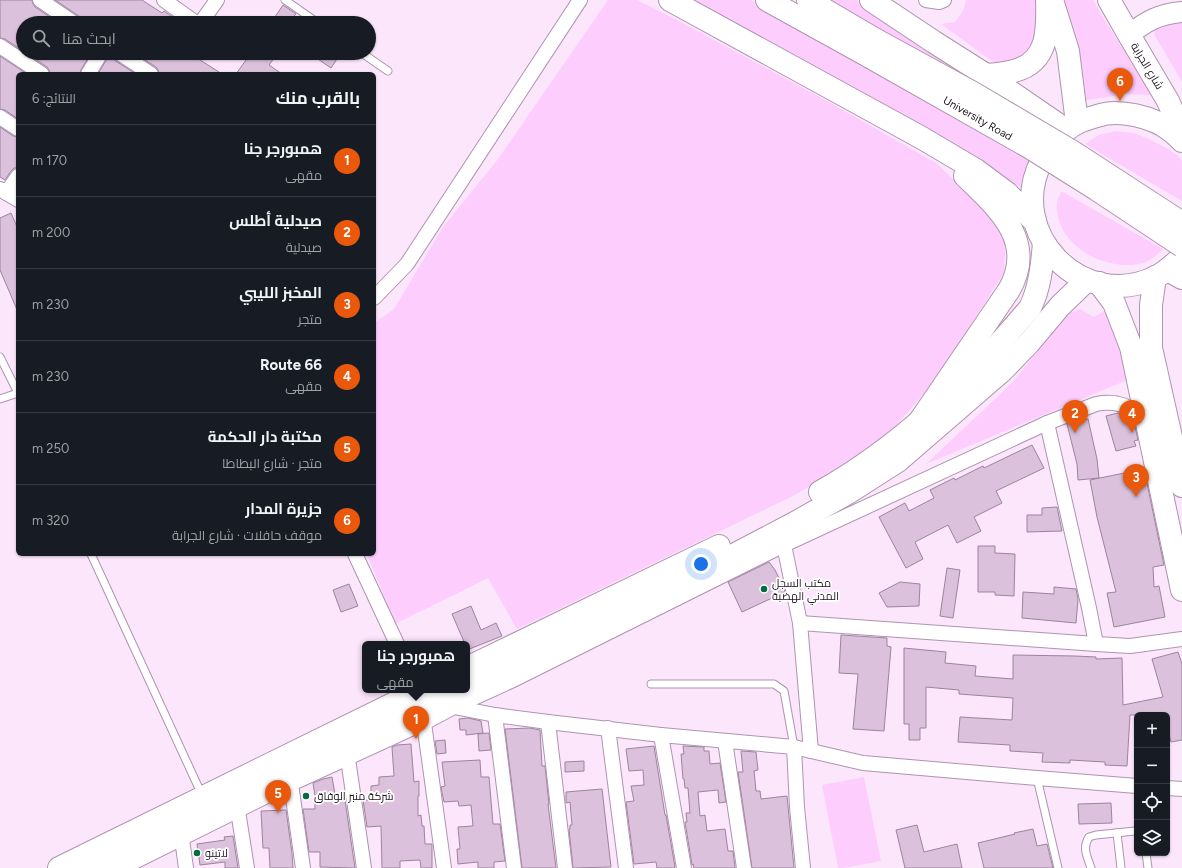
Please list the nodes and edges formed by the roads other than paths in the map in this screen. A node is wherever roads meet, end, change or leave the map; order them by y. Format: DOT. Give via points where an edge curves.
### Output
graph roads {
  1 [pos="40,0"];
  2 [pos="164,0"];
  3 [pos="217,0"];
  4 [pos="285,0"];
  5 [pos="580,0"];
  6 [pos="670,0"];
  7 [pos="767,0"];
  8 [pos="808,0"];
  9 [pos="871,0"];
  10 [pos="926,0"];
  11 [pos="944,0"];
  12 [pos="1047,0"];
  13 [pos="1052,0"];
  14 [pos="1109,0"];
  15 [pos="1182,12"];
  16 [pos="64,16"];
  17 [pos="187,16"];
  18 [pos="206,16"];
  19 [pos="308,16"];
  20 [pos="1129,36"];
  21 [pos="0,46"];
  22 [pos="874,49"];
  23 [pos="16,57"];
  24 [pos="21,60"];
  25 [pos="97,60"];
  26 [pos="130,60"];
  27 [pos="372,60"];
  28 [pos="388,71"];
  29 [pos="39,72"];
  30 [pos="89,72"];
  31 [pos="148,72"];
  32 [pos="986,75"];
  33 [pos="0,117"];
  34 [pos="1072,127"];
  35 [pos="16,128"];
  36 [pos="1182,133"];
  37 [pos="922,138"];
  38 [pos="1182,141"];
  39 [pos="16,178"];
  40 [pos="3,191"];
  41 [pos="16,199"];
  42 [pos="1035,222"];
  43 [pos="1182,223"];
  44 [pos="1044,243"];
  45 [pos="1182,246"];
  46 [pos="1172,270"];
  47 [pos="1093,282"];
  48 [pos="376,296"];
  49 [pos="0,357"];
  50 [pos="16,389"];
  51 [pos="16,394"];
  52 [pos="0,399"];
  53 [pos="1047,423"];
  54 [pos="917,425"];
  55 [pos="1148,426"];
  56 [pos="1182,486"];
  57 [pos="791,525"];
  58 [pos="784,545"];
  59 [pos="724,552"];
  60 [pos="93,556"];
  61 [pos="356,556"];
  62 [pos="1182,590"];
  63 [pos="800,624"];
  64 [pos="1182,639"];
  65 [pos="396,641"];
  66 [pos="1096,644"];
  67 [pos="470,667"];
  68 [pos="470,683"];
  69 [pos="651,684"];
  70 [pos="470,692"];
  71 [pos="414,693"];
  72 [pos="467,693"];
  73 [pos="452,697"];
  74 [pos="495,715"];
  75 [pos="548,722"];
  76 [pos="424,723"];
  77 [pos="608,728"];
  78 [pos="661,735"];
  79 [pos="725,740"];
  80 [pos="794,747"];
  81 [pos="812,751"];
  82 [pos="348,759"];
  83 [pos="1037,778"];
  84 [pos="291,784"];
  85 [pos="1134,786"];
  86 [pos="1170,788"];
  87 [pos="1182,789"];
  88 [pos="203,797"];
  89 [pos="236,805"];
  90 [pos="1134,831"];
  91 [pos="1117,833"];
  92 [pos="182,839"];
  93 [pos="1146,856"];
  94 [pos="125,867"];
  95 [pos="59,868"];
  96 [pos="94,868"];
  97 [pos="186,868"];
  98 [pos="247,868"];
  99 [pos="303,868"];
  100 [pos="364,868"];
  101 [pos="444,868"];
  102 [pos="514,868"];
  103 [pos="565,868"];
  104 [pos="626,868"];
  105 [pos="684,868"];
  106 [pos="744,868"];
  107 [pos="803,868"];
  108 [pos="1058,868"];
  109 [pos="1091,868"];
  110 [pos="1121,868"];
  111 [pos="1148,868"];
  1 -- 16 [label="street"];
  2 -- 17 [label="street"];
  3 -- 18 [label="street"];
  4 -- 19 [label="lane"];
  5 -- 48 [label="street" via="406,264"];
  6 -- 37 [label="main road"];
  7 -- 22 [label="main road, University Road"];
  8 -- 22 [label="main road, University Road"];
  9 -- 32 [label="main road"];
  10 -- 11 [label="street"];
  12 -- 32 [label="main road" via="1047,35 1036,59 1014,72"];
  13 -- 34 [label="main road" via="1068,51"];
  14 -- 20 [label="main road, شارع الجرابة"];
  15 -- 20 [label="street" via="1156,18"];
  20 -- 36 [label="main road, شارع الجرابة" via="1168,101"];
  21 -- 23 [label="street"];
  22 -- 43 [label="main road, University Road, bridge" via="975,94 1066,148"];
  22 -- 45 [label="main road, University Road, bridge"];
  24 -- 29 [label="street"];
  25 -- 30 [label="street"];
  26 -- 31 [label="street"];
  27 -- 28 [label="lane"];
  32 -- 34 [label="main road"];
  33 -- 35 [label="street"];
  34 -- 38 [label="main road" via="1100,115 1125,113 1149,118 1171,130"];
  34 -- 42 [label="main road" via="1048,148 1036,171 1032,196"];
  37 -- 42 [label="main road" via="1001,188"];
  37 -- 54 [label="main road" via="958,168 992,202 1012,228 1017,239 1019,255 1015,281"];
  39 -- 40 [label="street"];
  40 -- 41 [label="street"];
  42 -- 44 [label="main road"];
  44 -- 47 [label="main road" via="1055,258 1070,271"];
  44 -- 54 [label="main road" via="1035,298 1030,308 981,363"];
  46 -- 47 [label="main road" via="1137,284 1118,286"];
  46 -- 56 [label="main road" via="1151,305 1151,348"];
  47 -- 55 [label="main road" via="1114,303 1131,347"];
  47 -- 57 [label="main road" via="1060,306 1002,371 898,461"];
  49 -- 50 [label="lane"];
  51 -- 52 [label="lane"];
  53 -- 55 [label="street" via="1096,404 1114,403 1131,408"];
  53 -- 58 [label="street"];
  53 -- 66 [label="street"];
  54 -- 59 [label="main road" via="838,482 798,504"];
  55 -- 62 [label="main road"];
  57 -- 58 [label="street"];
  57 -- 59 [label="main road"];
  58 -- 63 [label="street"];
  58 -- 70 [label="street" via="511,681"];
  59 -- 67 [label="main road"];
  59 -- 68 [label="main road" via="536,653"];
  60 -- 88 [label="lane"];
  61 -- 65 [label="street"];
  63 -- 66 [label="street"];
  63 -- 81 [label="street"];
  64 -- 66 [label="street" via="1130,646"];
  69 -- 80 [label="lane" via="774,684 784,691"];
  71 -- 88 [label="main road"];
  72 -- 73 [label="street"];
  73 -- 74 [label="street"];
  73 -- 76 [label="street"];
  73 -- 89 [label="main road" via="288,773"];
  74 -- 75 [label="street"];
  74 -- 102 [label="street"];
  75 -- 77 [label="street"];
  75 -- 103 [label="street"];
  76 -- 82 [label="street"];
  76 -- 101 [label="street"];
  77 -- 78 [label="street"];
  77 -- 104 [label="street"];
  78 -- 79 [label="street"];
  78 -- 105 [label="street"];
  79 -- 80 [label="street"];
  79 -- 106 [label="street"];
  80 -- 81 [label="street"];
  80 -- 107 [label="street"];
  81 -- 83 [label="street" via="863,763"];
  82 -- 84 [label="street"];
  82 -- 100 [label="street"];
  83 -- 85 [label="street"];
  83 -- 108 [label="lane"];
  84 -- 89 [label="street"];
  84 -- 99 [label="street"];
  86 -- 87 [label="street"];
  88 -- 95 [label="main road"];
  89 -- 92 [label="street"];
  89 -- 96 [label="main road"];
  89 -- 98 [label="street"];
  90 -- 91 [label="lane"];
  91 -- 109 [label="lane" via="1096,835 1089,837 1085,842 1084,848"];
  91 -- 110 [label="lane"];
  92 -- 94 [label="street"];
  92 -- 97 [label="street"];
  93 -- 111 [label="lane"];
}
